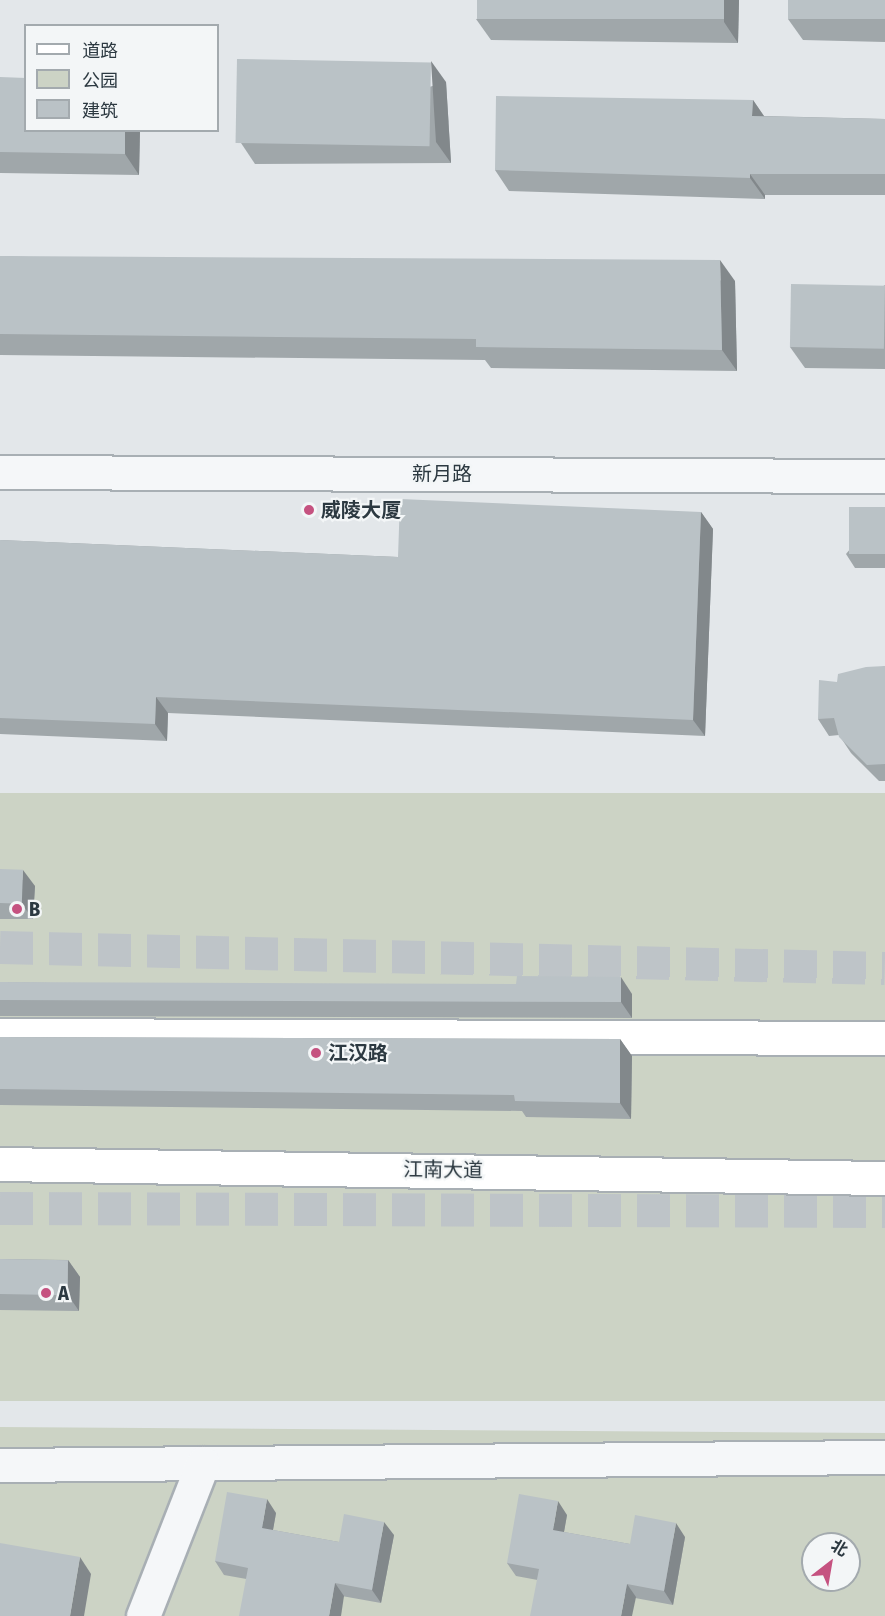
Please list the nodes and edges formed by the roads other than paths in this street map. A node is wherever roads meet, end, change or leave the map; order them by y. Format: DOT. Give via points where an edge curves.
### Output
graph roads {
  1 [pos="0,472"];
  2 [pos="885,476"];
  3 [pos="0,1035"];
  4 [pos="885,1038"];
  5 [pos="0,1164"];
  6 [pos="885,1178"];
  7 [pos="885,1457"];
  8 [pos="203,1463"];
  9 [pos="0,1464"];
  10 [pos="143,1616"];
  1 -- 2 [label="street, 新月路"];
  3 -- 4 [label="main road"];
  5 -- 6 [label="main road, 江南大道"];
  7 -- 8 [label="street"];
  8 -- 9 [label="street"];
  8 -- 10 [label="street"];
}
